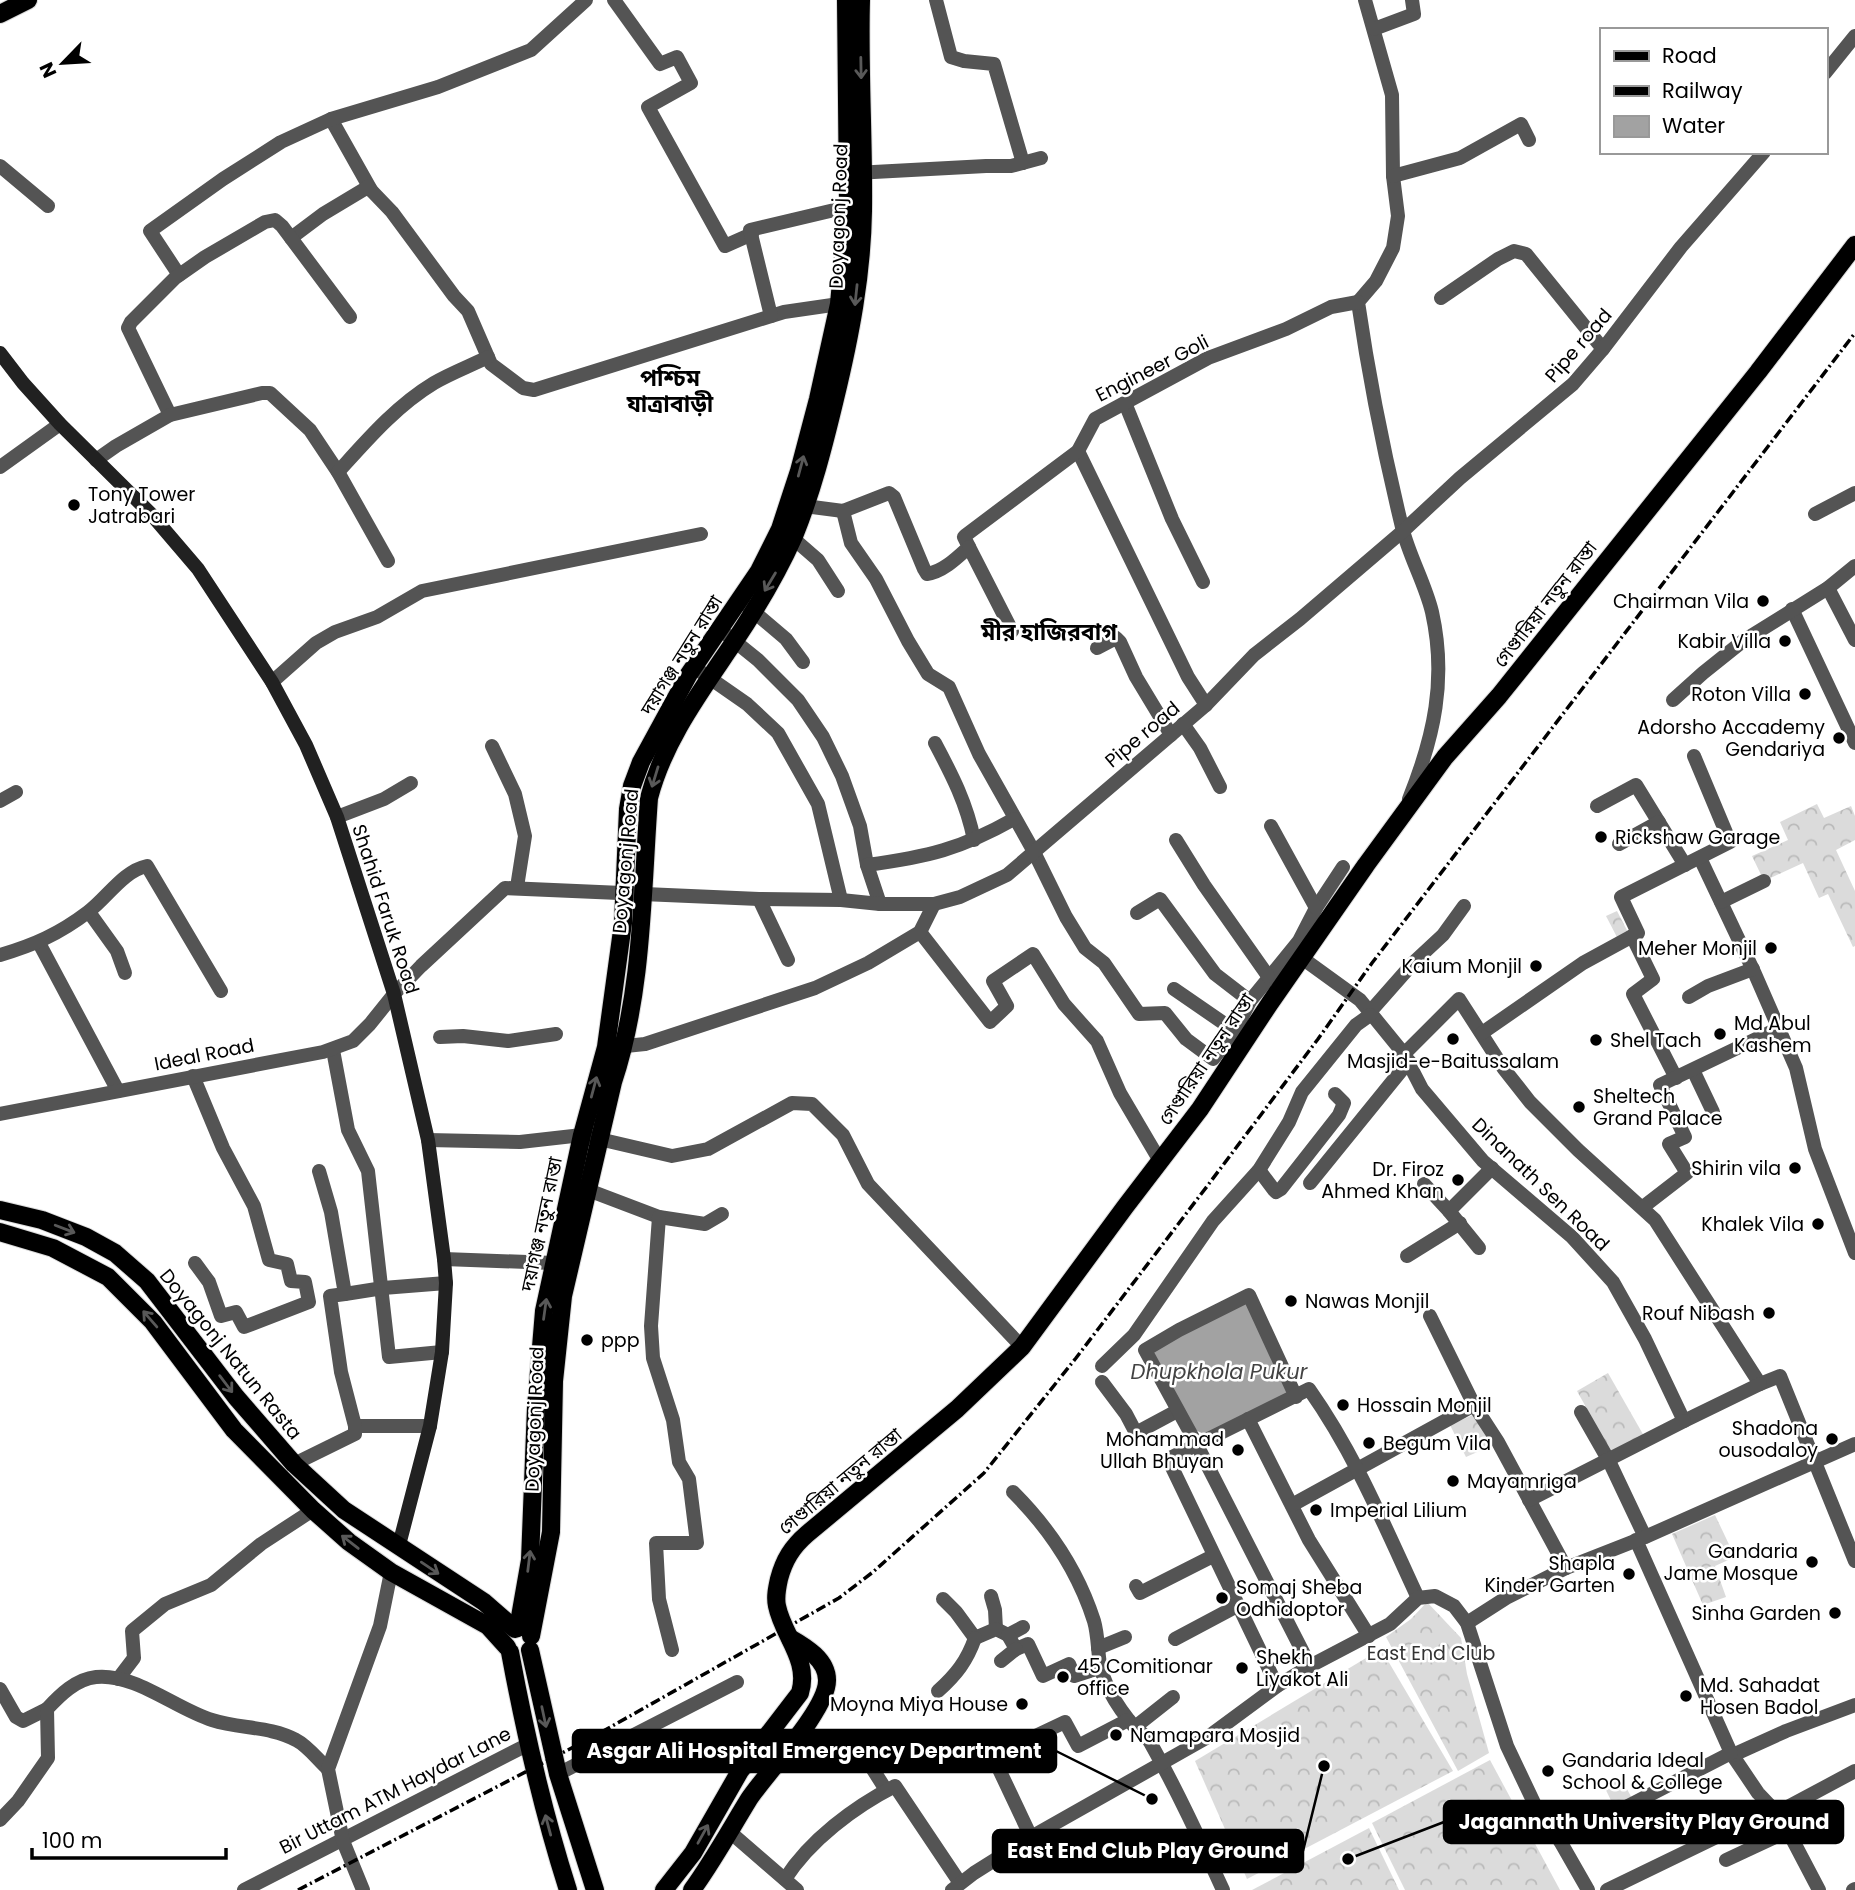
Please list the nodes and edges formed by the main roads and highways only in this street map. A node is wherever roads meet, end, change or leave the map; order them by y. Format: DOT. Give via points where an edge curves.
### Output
graph roads {
  1 [pos="28,0"];
  2 [pos="846,0"];
  3 [pos="861,0"];
  4 [pos="0,14"];
  5 [pos="854,173"];
  6 [pos="1855,245"];
  7 [pos="0,353"];
  8 [pos="0,363"];
  9 [pos="23,383"];
  10 [pos="797,505"];
  11 [pos="633,893"];
  12 [pos="591,1136"];
  13 [pos="575,1207"];
  14 [pos="0,1210"];
  15 [pos="0,1232"];
  16 [pos="329,1496"];
  17 [pos="313,1510"];
  18 [pos="399,1545"];
  19 [pos="391,1572"];
  20 [pos="522,1601"];
  21 [pos="496,1613"];
  22 [pos="524,1636"];
  23 [pos="790,1638"];
  24 [pos="509,1649"];
  25 [pos="684,1866"];
  26 [pos="696,1884"];
  27 [pos="568,1890"];
  28 [pos="595,1890"];
  29 [pos="664,1890"];
  1 -- 4 [label="main road"];
  2 -- 5 [label="main road, দয়াগঞ্জ নতুন রাস্তা"];
  3 -- 5 [label="main road, Doyagonj Road, one-way"];
  10 -- 5 [label="main road, দয়াগঞ্জ নতুন রাস্তা, one-way" via="839,304"];
  5 -- 10 [label="main road, Doyagonj Road, one-way" via="861,252 855,309 832,412"];
  6 -- 23 [label="main road, গেণ্ডারিয়া নতুন রাস্তা" via="1499,696 1445,757 1200,1109 1021,1347 957,1409 788,1553 776,1598"];
  7 -- 9 [label="main road, Shahid Faruk Road"];
  8 -- 9 [label="main road, Shahid Faruk Road"];
  9 -- 18 [label="main road, Shahid Faruk Road" via="198,569 272,681 337,817 394,994 428,1140 444,1259 442,1352 430,1426"];
  10 -- 11 [label="main road, দয়াগঞ্জ নতুন রাস্তা" via="787,533 759,571 746,606 641,762 628,809"];
  12 -- 11 [label="main road, দয়াগঞ্জ নতুন রাস্তা, one-way"];
  11 -- 12 [label="main road, Doyagonj Road" via="637,953 625,1047"];
  12 -- 13 [label="main road, দয়াগঞ্জ নতুন রাস্তা"];
  20 -- 13 [label="main road, দয়াগঞ্জ নতুন রাস্তা, one-way" via="530,1560 544,1311 553,1263"];
  13 -- 22 [label="main road, Doyagonj Road" via="554,1381 551,1532"];
  14 -- 16 [label="main road, Doyagonj Natun Rasta, one-way" via="42,1220 116,1253 147,1281 277,1447"];
  17 -- 15 [label="main road, Doyagonj Natun Rasta, one-way" via="234,1430 153,1322 107,1277 53,1248"];
  16 -- 17 [label="main road"];
  16 -- 18 [label="main road, Doyagonj Natun Rasta"];
  19 -- 17 [label="main road, Doyagonj Natun Rasta, one-way"];
  18 -- 19 [label="main road"];
  18 -- 21 [label="main road, Doyagonj Natun Rasta, one-way"];
  19 -- 24 [label="main road, Doyagonj Natun Rasta" via="488,1626"];
  20 -- 21 [label="main road" via="512,1610"];
  20 -- 22 [label="main road, দয়াগঞ্জ নতুন রাস্তা"];
  21 -- 22 [label="main road, Doyagonj Natun Rasta"];
  22 -- 24 [label="main road" via="507,1637"];
  22 -- 28 [label="main road, one-way" via="558,1774"];
  25 -- 23 [label="main road, গেণ্ডারিয়া নতুন রাস্তা, one-way" via="740,1771 800,1693 803,1674"];
  23 -- 26 [label="main road" via="819,1659 827,1672 827,1691 750,1798"];
  27 -- 24 [label="main road, one-way" via="527,1745"];
  25 -- 26 [label="main road"];
  25 -- 29 [label="main road, গেণ্ডারিয়া নতুন রাস্তা"];
}
